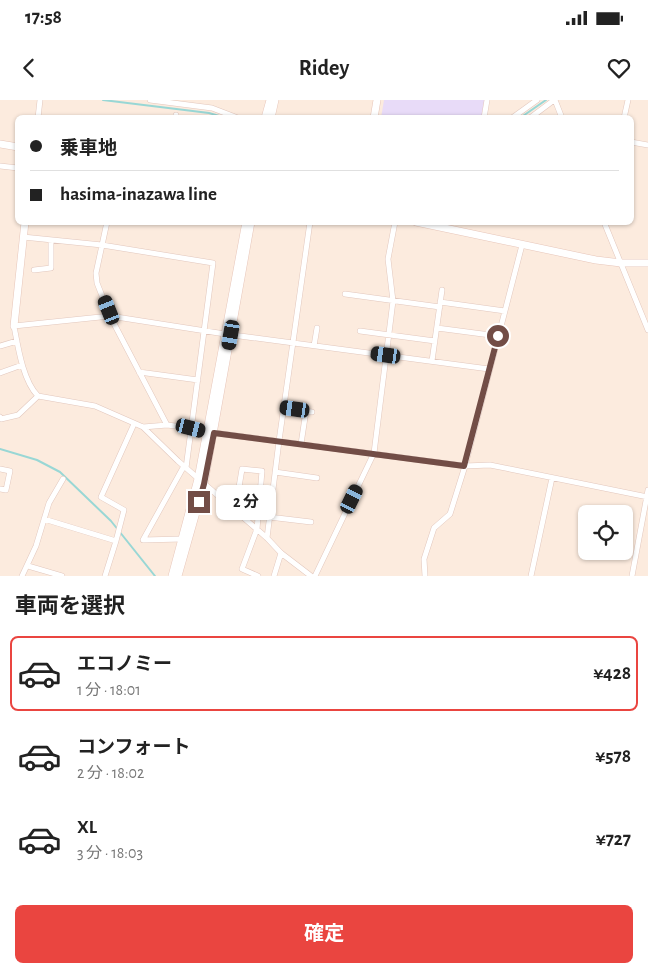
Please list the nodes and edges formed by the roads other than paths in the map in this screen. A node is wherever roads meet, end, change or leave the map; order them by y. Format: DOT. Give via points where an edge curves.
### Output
graph roads {
  1 [pos="40,100"];
  2 [pos="150,100"];
  3 [pos="270,100"];
  4 [pos="276,100"];
  5 [pos="377,100"];
  6 [pos="488,100"];
  7 [pos="537,100"];
  8 [pos="555,100"];
  9 [pos="628,100"];
  10 [pos="38,115"];
  11 [pos="230,115"];
  12 [pos="267,115"];
  13 [pos="272,115"];
  14 [pos="374,115"];
  15 [pos="485,115"];
  16 [pos="516,115"];
  17 [pos="534,115"];
  18 [pos="561,115"];
  19 [pos="625,115"];
  20 [pos="634,143"];
  21 [pos="0,144"];
  22 [pos="648,145"];
  23 [pos="15,146"];
  24 [pos="0,166"];
  25 [pos="15,168"];
  26 [pos="25,225"];
  27 [pos="106,225"];
  28 [pos="246,225"];
  29 [pos="250,225"];
  30 [pos="310,225"];
  31 [pos="394,225"];
  32 [pos="438,225"];
  33 [pos="605,225"];
  34 [pos="23,237"];
  35 [pos="51,240"];
  36 [pos="102,245"];
  37 [pos="522,245"];
  38 [pos="620,263"];
  39 [pos="648,263"];
  40 [pos="34,270"];
  41 [pos="442,290"];
  42 [pos="345,294"];
  43 [pos="393,301"];
  44 [pos="440,304"];
  45 [pos="505,310"];
  46 [pos="110,316"];
  47 [pos="14,326"];
  48 [pos="317,328"];
  49 [pos="437,328"];
  50 [pos="204,330"];
  51 [pos="648,330"];
  52 [pos="360,332"];
  53 [pos="228,334"];
  54 [pos="389,335"];
  55 [pos="498,336"];
  56 [pos="435,340"];
  57 [pos="17,341"];
  58 [pos="293,343"];
  59 [pos="0,346"];
  60 [pos="314,346"];
  61 [pos="386,355"];
  62 [pos="432,361"];
  63 [pos="22,365"];
  64 [pos="489,369"];
  65 [pos="139,372"];
  66 [pos="0,373"];
  67 [pos="198,380"];
  68 [pos="38,396"];
  69 [pos="284,408"];
  70 [pos="0,418"];
  71 [pos="134,424"];
  72 [pos="167,425"];
  73 [pos="143,427"];
  74 [pos="191,428"];
  75 [pos="211,432"];
  76 [pos="279,441"];
  77 [pos="301,444"];
  78 [pos="374,453"];
  79 [pos="464,466"];
  80 [pos="185,467"];
  81 [pos="0,468"];
  82 [pos="274,472"];
  83 [pos="317,478"];
  84 [pos="552,478"];
  85 [pos="63,479"];
  86 [pos="201,482"];
  87 [pos="0,489"];
  88 [pos="648,495"];
  89 [pos="236,511"];
  90 [pos="269,516"];
  91 [pos="44,520"];
  92 [pos="311,522"];
  93 [pos="256,529"];
  94 [pos="267,538"];
  95 [pos="182,540"];
  96 [pos="116,541"];
  97 [pos="282,553"];
  98 [pos="28,566"];
  99 [pos="22,576"];
  100 [pos="62,576"];
  101 [pos="106,576"];
  102 [pos="172,576"];
  103 [pos="178,576"];
  104 [pos="258,576"];
  105 [pos="274,576"];
  106 [pos="310,576"];
  107 [pos="315,576"];
  108 [pos="425,576"];
  109 [pos="531,576"];
  110 [pos="632,576"];
  1 -- 10 [label="street"];
  2 -- 11 [label="street" via="212,108"];
  3 -- 12 [label="main road"];
  4 -- 13 [label="main road"];
  5 -- 14 [label="main road"];
  6 -- 15 [label="street"];
  7 -- 16 [label="street"];
  8 -- 17 [label="street"];
  8 -- 18 [label="street"];
  9 -- 19 [label="street"];
  20 -- 22 [label="street"];
  21 -- 23 [label="main road"];
  24 -- 25 [label="street"];
  26 -- 34 [label="main road"];
  27 -- 36 [label="street"];
  28 -- 53 [label="main road"];
  29 -- 53 [label="main road"];
  30 -- 58 [label="street"];
  31 -- 43 [label="street" via="388,259"];
  32 -- 37 [label="main road"];
  33 -- 38 [label="street"];
  34 -- 35 [label="street"];
  34 -- 47 [label="main road"];
  35 -- 36 [label="street"];
  35 -- 40 [label="street" via="52,268"];
  36 -- 46 [label="street" via="97,283"];
  36 -- 50 [label="street" via="213,263"];
  37 -- 38 [label="main road"];
  37 -- 45 [label="street"];
  38 -- 39 [label="main road"];
  38 -- 51 [label="street"];
  41 -- 44 [label="street"];
  42 -- 43 [label="street"];
  43 -- 44 [label="street"];
  43 -- 54 [label="street"];
  44 -- 45 [label="street"];
  44 -- 49 [label="street"];
  45 -- 55 [label="street"];
  46 -- 47 [label="street"];
  46 -- 50 [label="street"];
  46 -- 65 [label="street"];
  47 -- 57 [label="street"];
  48 -- 60 [label="street"];
  49 -- 55 [label="street"];
  49 -- 56 [label="street"];
  50 -- 53 [label="street"];
  50 -- 67 [label="street"];
  52 -- 54 [label="street"];
  53 -- 58 [label="street"];
  53 -- 75 [label="main road"];
  54 -- 56 [label="street"];
  54 -- 61 [label="street"];
  55 -- 64 [label="street"];
  56 -- 62 [label="street"];
  57 -- 59 [label="street"];
  57 -- 63 [label="street"];
  58 -- 60 [label="street"];
  58 -- 69 [label="street"];
  60 -- 61 [label="street"];
  61 -- 62 [label="street"];
  61 -- 78 [label="street"];
  62 -- 64 [label="street"];
  63 -- 66 [label="street"];
  63 -- 68 [label="street"];
  64 -- 79 [label="street"];
  65 -- 67 [label="street"];
  65 -- 72 [label="street"];
  67 -- 74 [label="street"];
  68 -- 70 [label="street" via="18,415"];
  68 -- 71 [label="street" via="95,406"];
  69 -- 76 [label="street"];
  69 -- 77 [label="street" via="309,411"];
  71 -- 73 [label="street"];
  71 -- 96 [label="street" via="101,497 124,510"];
  72 -- 73 [label="street"];
  72 -- 74 [label="street"];
  73 -- 80 [label="street"];
  74 -- 75 [label="street"];
  74 -- 80 [label="street"];
  75 -- 76 [label="street"];
  75 -- 86 [label="main road"];
  76 -- 77 [label="street"];
  76 -- 82 [label="street"];
  77 -- 78 [label="street"];
  78 -- 79 [label="street"];
  78 -- 107 [label="street"];
  79 -- 84 [label="street" via="490,465"];
  79 -- 108 [label="street" via="450,514 434,528 424,559"];
  80 -- 86 [label="street"];
  80 -- 95 [label="street" via="143,540"];
  81 -- 87 [label="street" via="10,471 6,490"];
  82 -- 83 [label="street"];
  82 -- 90 [label="street"];
  84 -- 88 [label="street"];
  84 -- 109 [label="street"];
  85 -- 91 [label="street" via="49,503"];
  86 -- 89 [label="street"];
  86 -- 95 [label="main road"];
  86 -- 103 [label="main road"];
  88 -- 110 [label="street"];
  89 -- 93 [label="street"];
  89 -- 93 [label="street" via="242,469 262,471"];
  90 -- 92 [label="street"];
  90 -- 94 [label="street"];
  91 -- 96 [label="street"];
  91 -- 98 [label="street"];
  93 -- 94 [label="street"];
  93 -- 104 [label="street" via="242,569"];
  94 -- 97 [label="street"];
  95 -- 102 [label="main road"];
  96 -- 101 [label="street"];
  97 -- 105 [label="street"];
  97 -- 106 [label="street"];
  98 -- 99 [label="street"];
  98 -- 100 [label="street"];
}
